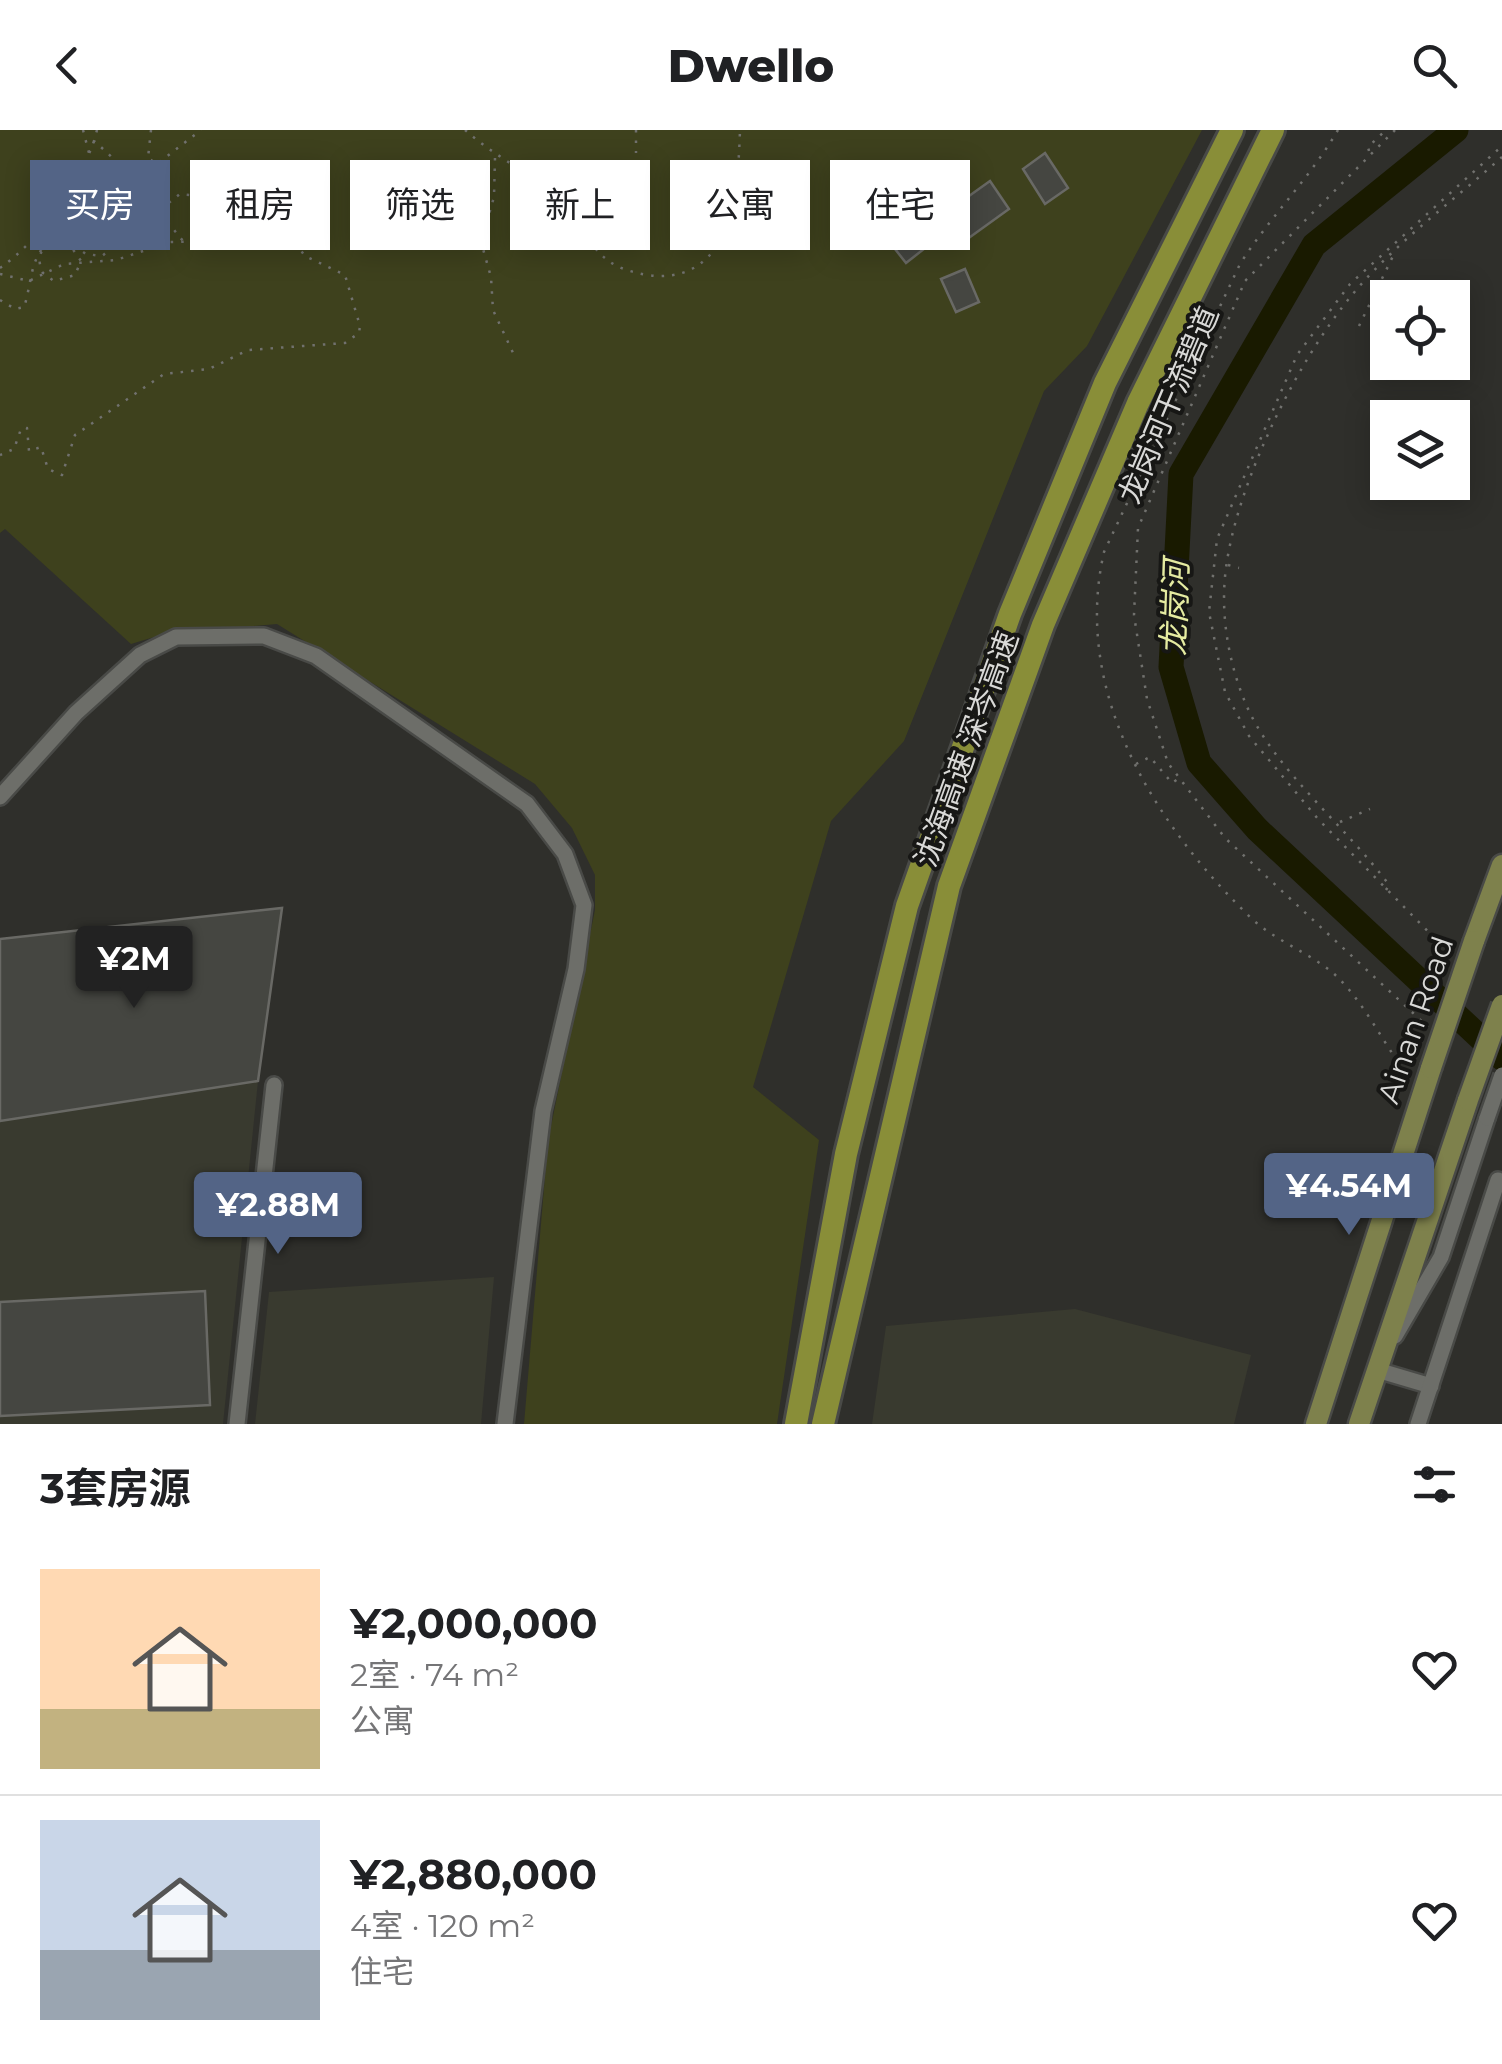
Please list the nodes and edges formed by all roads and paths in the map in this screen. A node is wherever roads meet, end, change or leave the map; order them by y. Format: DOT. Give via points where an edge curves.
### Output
graph roads {
  1 [pos="83,130"];
  2 [pos="97,130"];
  3 [pos="151,130"];
  4 [pos="202,130"];
  5 [pos="465,130"];
  6 [pos="636,130"];
  7 [pos="740,130"];
  8 [pos="1232,130"];
  9 [pos="1273,130"];
  10 [pos="1338,130"];
  11 [pos="1386,130"];
  12 [pos="1395,130"];
  13 [pos="94,141"];
  14 [pos="1502,146"];
  15 [pos="1370,152"];
  16 [pos="636,153"];
  17 [pos="89,155"];
  18 [pos="495,157"];
  19 [pos="1502,157"];
  20 [pos="190,197"];
  21 [pos="183,241"];
  22 [pos="190,241"];
  23 [pos="300,250"];
  24 [pos="1396,250"];
  25 [pos="41,251"];
  26 [pos="41,251"];
  27 [pos="41,251"];
  28 [pos="41,251"];
  29 [pos="0,268"];
  30 [pos="0,274"];
  31 [pos="0,300"];
  32 [pos="1359,326"];
  33 [pos="514,355"];
  34 [pos="0,455"];
  35 [pos="1226,565"];
  36 [pos="1239,568"];
  37 [pos="1136,764"];
  38 [pos="1180,778"];
  39 [pos="0,797"];
  40 [pos="1370,808"];
  41 [pos="1339,823"];
  42 [pos="1502,865"];
  43 [pos="1386,890"];
  44 [pos="1454,958"];
  45 [pos="1502,1005"];
  46 [pos="1436,1035"];
  47 [pos="1431,1068"];
  48 [pos="1502,1075"];
  49 [pos="274,1085"];
  50 [pos="1498,1180"];
  51 [pos="1379,1363"];
  52 [pos="1431,1386"];
  53 [pos="237,1424"];
  54 [pos="505,1424"];
  55 [pos="796,1424"];
  56 [pos="823,1424"];
  57 [pos="1316,1424"];
  58 [pos="1360,1424"];
  59 [pos="1418,1424"];
  1 -- 17 [label="path"];
  2 -- 13 [label="path"];
  3 -- 4 [label="path" via="148,158 157,164"];
  5 -- 18 [label="path"];
  6 -- 16 [label="path"];
  7 -- 18 [label="path" via="729,228 706,262 673,276 640,275 605,258 552,194"];
  8 -- 55 [label="highway, 沈海高速 深岑高速" via="1105,382 1010,614 907,906 846,1154"];
  9 -- 56 [label="highway, 沈海高速 深岑高速" via="1138,402 1043,626 949,886"];
  10 -- 37 [label="path" via="1240,264 1104,552 1097,584 1100,658 1114,718"];
  11 -- 15 [label="path" via="1368,146"];
  12 -- 15 [label="path, 龙岗河干流碧道"];
  13 -- 17 [label="path"];
  13 -- 21 [label="path" via="115,161 134,204 166,220"];
  14 -- 43 [label="path" via="1350,284 1297,355 1217,539 1209,612 1225,692 1249,736"];
  15 -- 38 [label="path, 龙岗河干流碧道" via="1244,281 1138,528 1134,615 1147,698 1168,763"];
  17 -- 29 [label="path" via="28,243"];
  18 -- 33 [label="path" via="482,242 492,310"];
  19 -- 24 [label="path"];
  20 -- 25 [label="path, bridge" via="180,194 162,204 102,256 58,239"];
  21 -- 22 [label="path"];
  21 -- 30 [label="path" via="116,260 51,267 29,281"];
  23 -- 34 [label="path" via="345,276 360,326 354,339 248,350 209,368 164,374 76,435 62,475 48,469 41,447 29,451 27,428 14,449"];
  24 -- 32 [label="path"];
  24 -- 35 [label="path" via="1352,294 1295,386 1256,468"];
  26 -- 27 [label="path, bridge" via="43,273 54,282 75,275 81,260 67,241"];
  28 -- 31 [label="path, bridge" via="24,307"];
  35 -- 36 [label="path"];
  35 -- 41 [label="path" via="1226,632 1244,701 1270,744"];
  37 -- 38 [label="path" via="1150,757 1172,783"];
  37 -- 47 [label="path" via="1158,813 1252,919 1345,985 1396,1059"];
  38 -- 46 [label="path, 龙岗河干流碧道" via="1225,838"];
  39 -- 54 [label="street" via="140,655 176,637 264,636 316,656 527,804 565,854 584,905 543,1111"];
  40 -- 41 [label="path"];
  41 -- 43 [label="path"];
  42 -- 47 [label="main road, Ainan Road, bridge"];
  43 -- 44 [label="path"];
  45 -- 51 [label="main road, bridge"];
  47 -- 57 [label="main road, Ainan Road"];
  48 -- 51 [label="street, bridge" via="1442,1258"];
  49 -- 53 [label="street"];
  50 -- 52 [label="street"];
  51 -- 52 [label="street"];
  51 -- 58 [label="main road"];
  52 -- 59 [label="street"];
}
